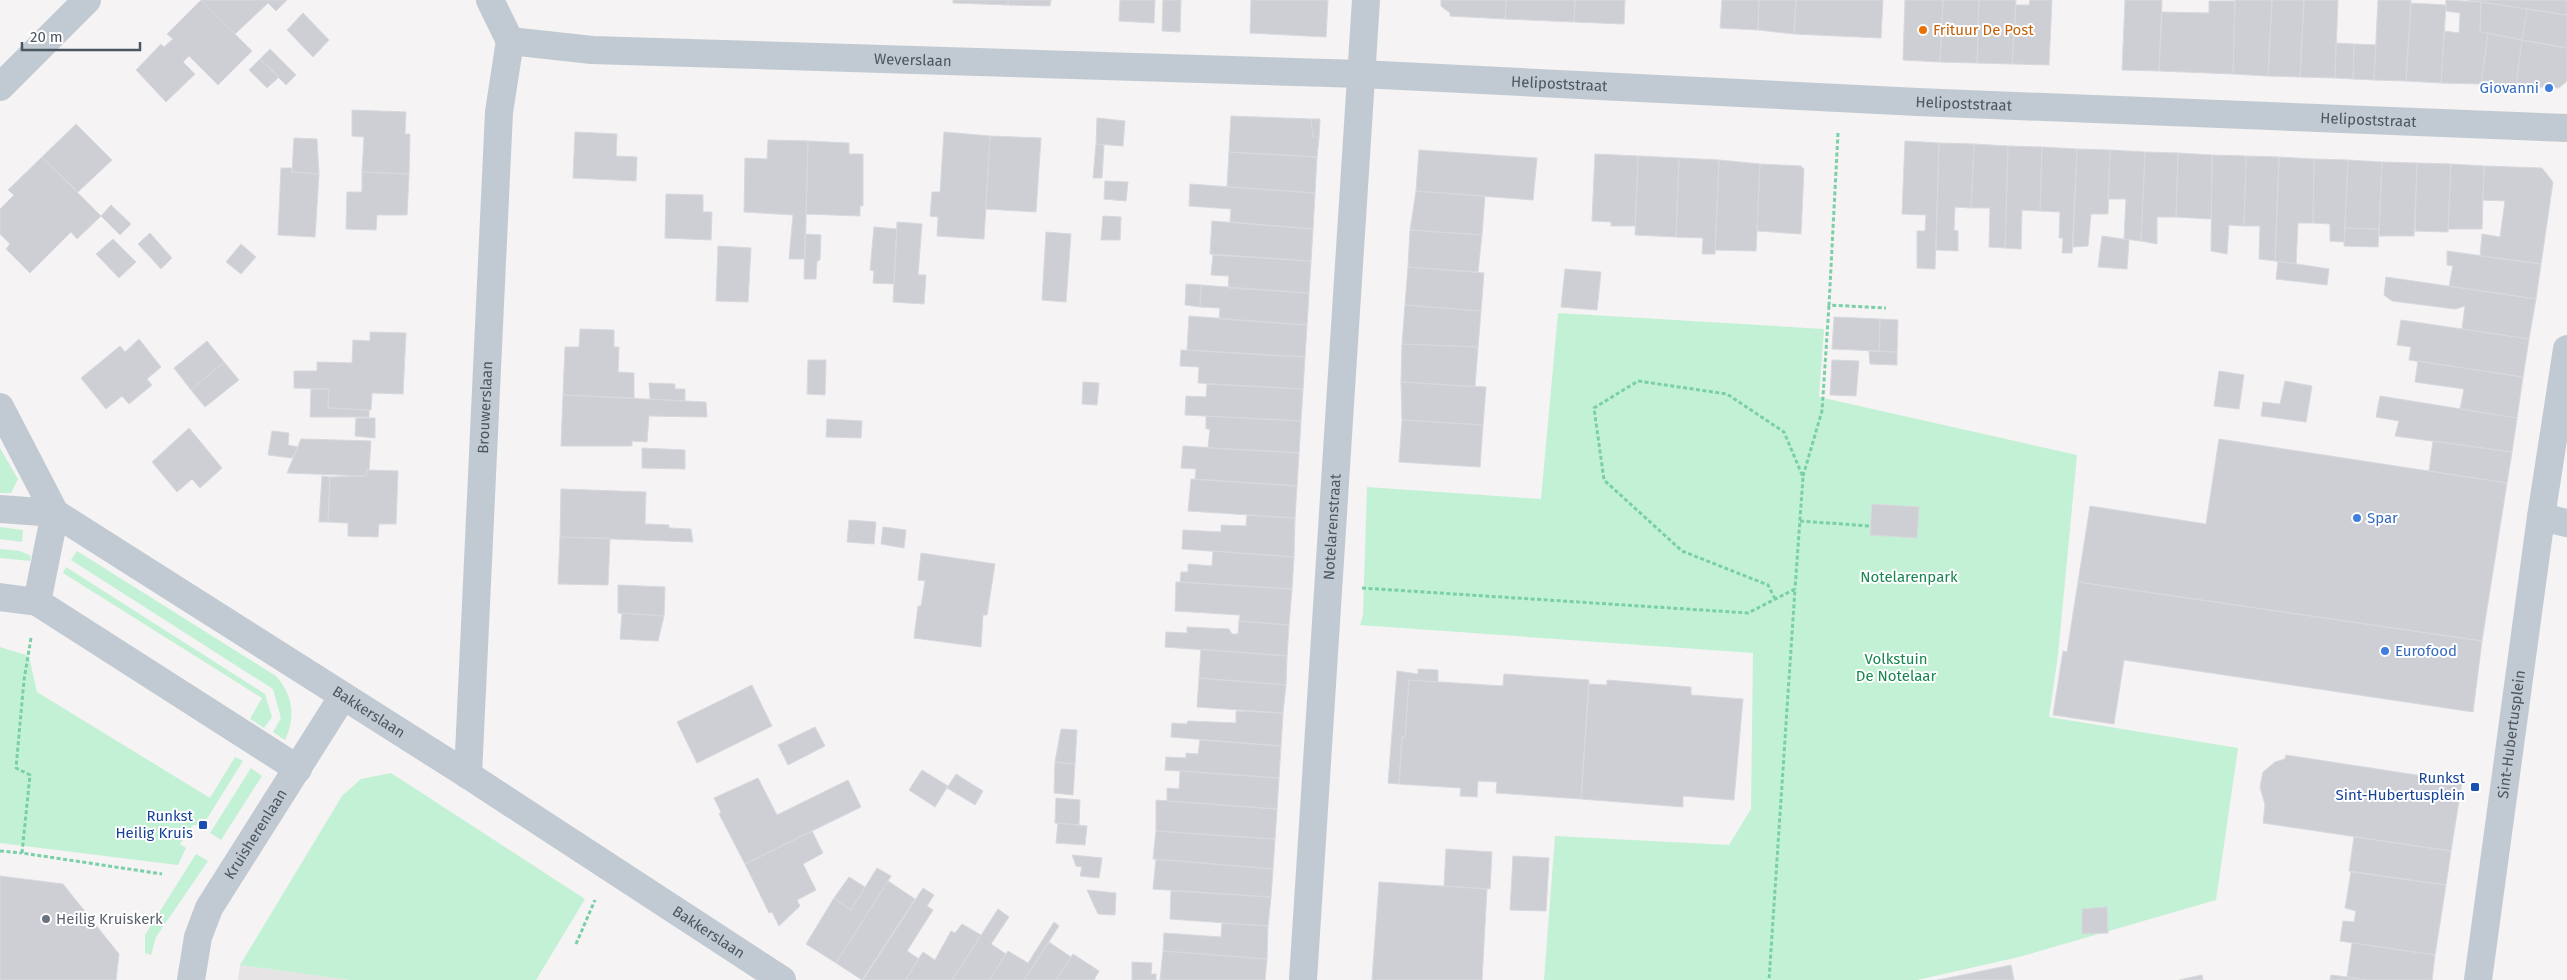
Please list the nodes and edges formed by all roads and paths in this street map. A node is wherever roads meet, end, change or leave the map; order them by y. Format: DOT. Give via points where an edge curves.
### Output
graph roads {
  1 [pos="87,0"];
  2 [pos="490,0"];
  3 [pos="1366,0"];
  4 [pos="510,41"];
  5 [pos="1360,74"];
  6 [pos="0,87"];
  7 [pos="1840,98"];
  8 [pos="2567,128"];
  9 [pos="1829,305"];
  10 [pos="1886,308"];
  11 [pos="2567,349"];
  12 [pos="0,407"];
  13 [pos="1802,477"];
  14 [pos="0,509"];
  15 [pos="55,514"];
  16 [pos="2554,520"];
  17 [pos="1800,521"];
  18 [pos="1870,526"];
  19 [pos="1328,585"];
  20 [pos="1795,589"];
  21 [pos="0,597"];
  22 [pos="1775,599"];
  23 [pos="37,602"];
  24 [pos="343,696"];
  25 [pos="298,769"];
  26 [pos="468,775"];
  27 [pos="0,851"];
  28 [pos="22,853"];
  29 [pos="162,874"];
  30 [pos="595,899"];
  31 [pos="576,944"];
  32 [pos="191,980"];
  33 [pos="782,980"];
  34 [pos="1302,980"];
  35 [pos="1769,980"];
  36 [pos="2478,980"];
  1 -- 6 [label="street"];
  2 -- 4 [label="street"];
  3 -- 5 [label="street, Notelarenstraat"];
  4 -- 5 [label="street, Weverslaan" via="592,50"];
  4 -- 26 [label="street, Brouwerslaan" via="498,112"];
  5 -- 7 [label="street, Helipoststraat"];
  5 -- 19 [label="street, Notelarenstraat"];
  7 -- 8 [label="street, Helipoststraat"];
  7 -- 9 [label="path"];
  9 -- 10 [label="path"];
  9 -- 13 [label="path" via="1822,411"];
  11 -- 16 [label="street, Sint-Hubertusplein"];
  12 -- 15 [label="street"];
  13 -- 17 [label="path"];
  13 -- 22 [label="path" via="1784,432 1727,394 1638,381 1594,408 1604,480 1682,551 1768,585"];
  14 -- 15 [label="street"];
  15 -- 23 [label="street"];
  15 -- 24 [label="street, Bakkerslaan"];
  16 -- 36 [label="street, Sint-Hubertusplein"];
  17 -- 18 [label="path"];
  17 -- 20 [label="path"];
  19 -- 22 [label="path" via="1748,613"];
  19 -- 34 [label="street, Notelarenstraat"];
  20 -- 22 [label="path"];
  20 -- 35 [label="path"];
  21 -- 23 [label="street"];
  23 -- 25 [label="street"];
  23 -- 28 [label="path" via="24,680 16,768 30,775"];
  24 -- 25 [label="street, Kruisherenlaan"];
  24 -- 26 [label="street, Bakkerslaan"];
  25 -- 32 [label="street, Kruisherenlaan" via="209,908 198,937"];
  26 -- 33 [label="street, Bakkerslaan"];
  27 -- 28 [label="path"];
  28 -- 29 [label="path"];
  30 -- 31 [label="path"];
}
